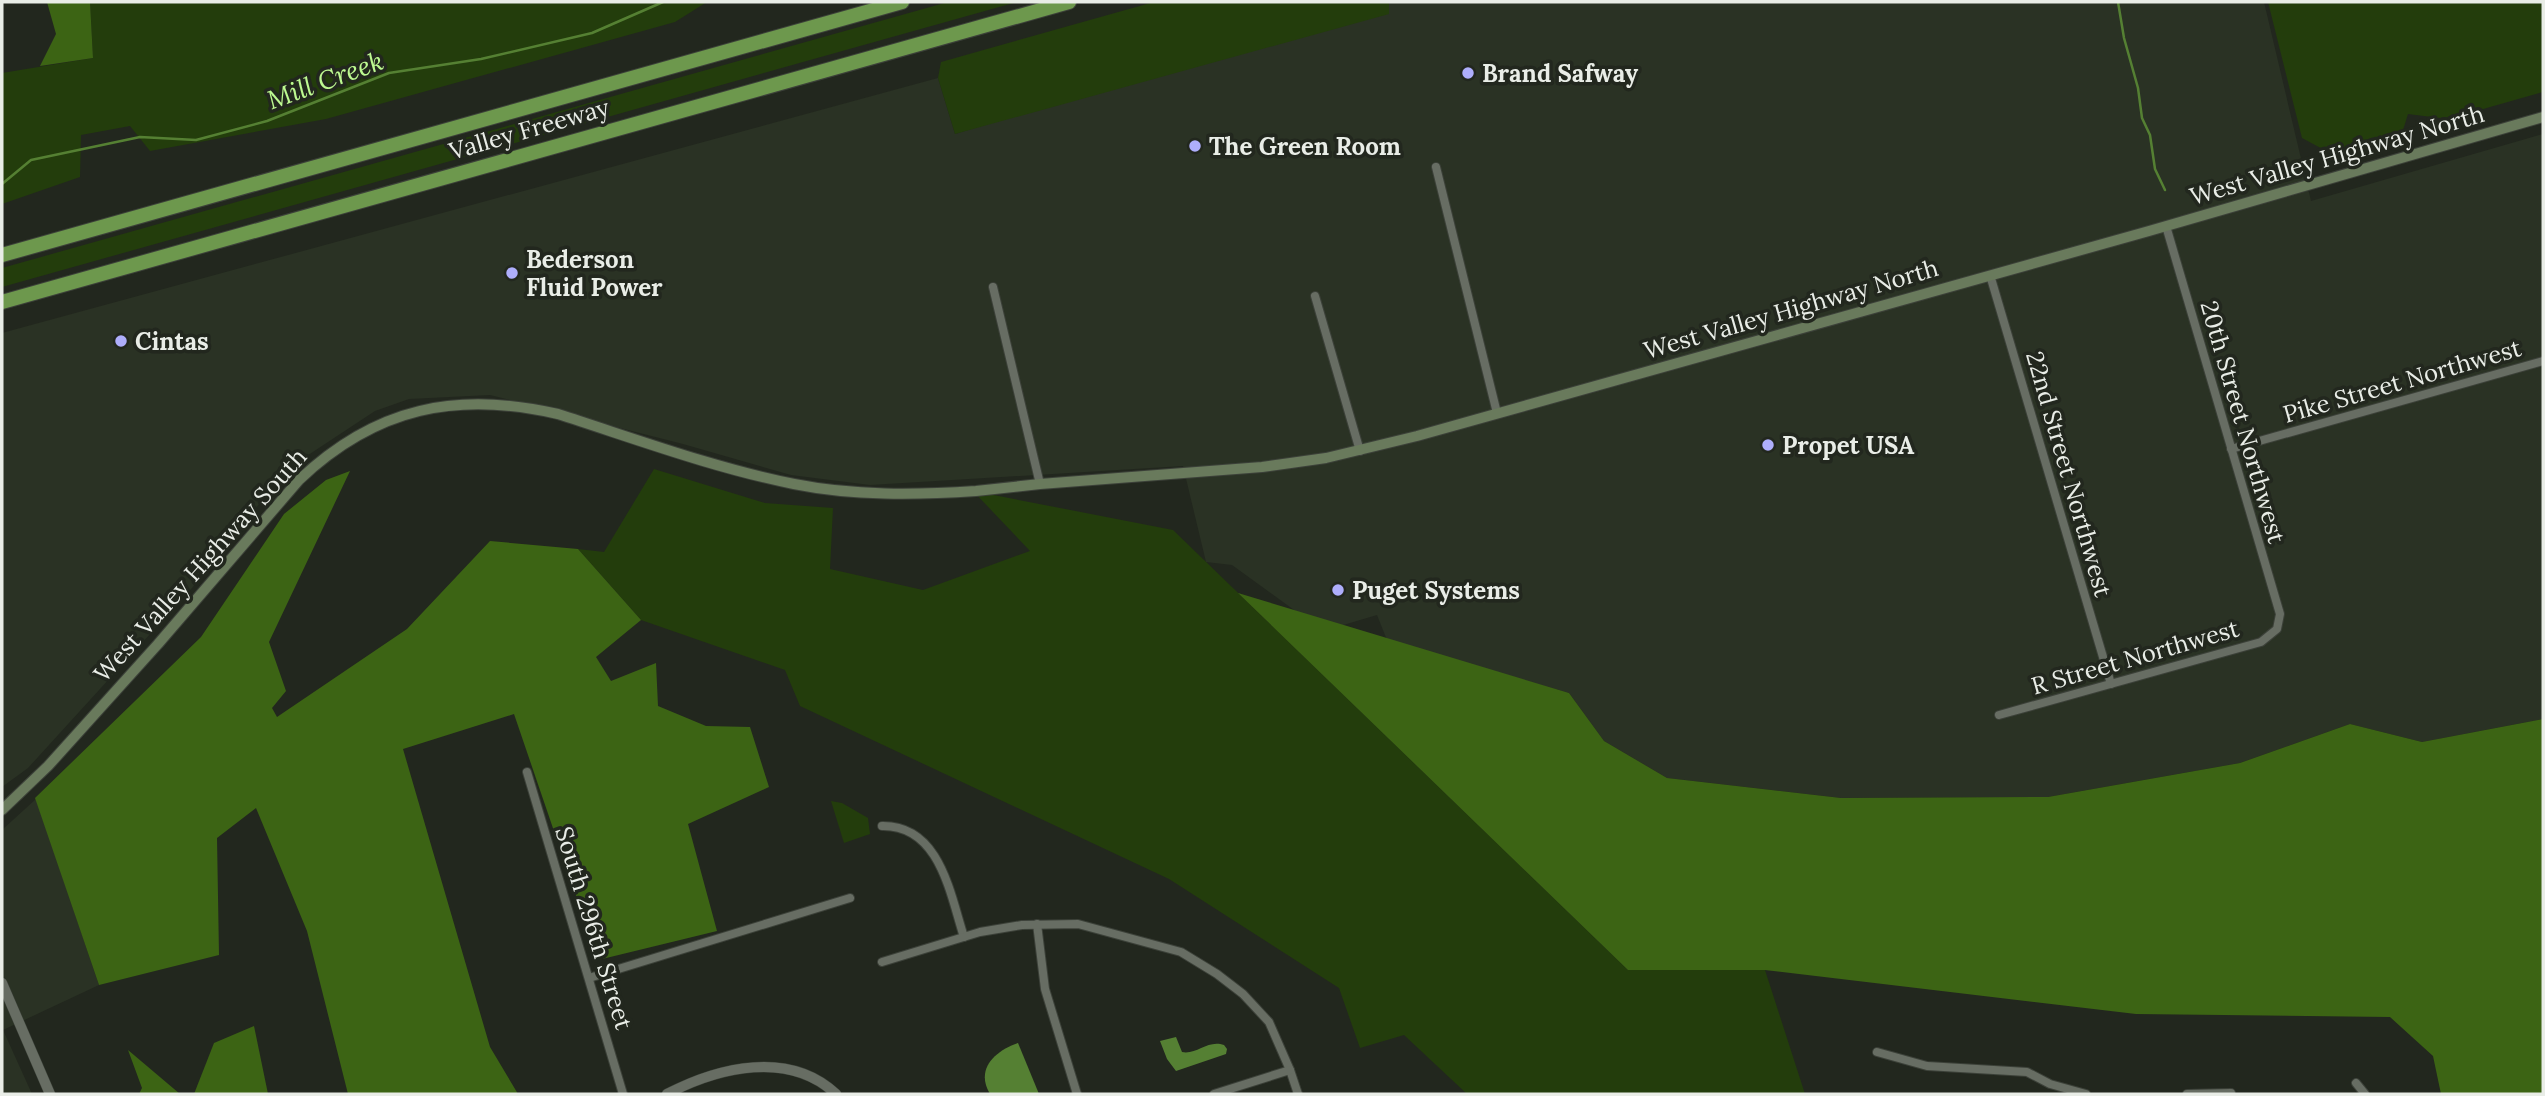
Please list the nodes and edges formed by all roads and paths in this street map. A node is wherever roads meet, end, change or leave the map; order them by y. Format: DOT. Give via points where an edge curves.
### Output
graph roads {
  1 [pos="902,2"];
  2 [pos="1069,2"];
  3 [pos="2543,117"];
  4 [pos="1436,167"];
  5 [pos="2166,226"];
  6 [pos="2,255"];
  7 [pos="1990,275"];
  8 [pos="993,287"];
  9 [pos="1315,296"];
  10 [pos="2,302"];
  11 [pos="2543,361"];
  12 [pos="1497,413"];
  13 [pos="2231,449"];
  14 [pos="1360,451"];
  15 [pos="1040,484"];
  16 [pos="2277,629"];
  17 [pos="2111,684"];
  18 [pos="2000,715"];
  19 [pos="527,772"];
  20 [pos="2,809"];
  21 [pos="882,826"];
  22 [pos="850,898"];
  23 [pos="1037,924"];
  24 [pos="964,937"];
  25 [pos="882,962"];
  26 [pos="589,978"];
  27 [pos="2,984"];
  28 [pos="1877,1052"];
  29 [pos="1290,1070"];
  30 [pos="2356,1083"];
  31 [pos="2231,1093"];
  32 [pos="50,1094"];
  33 [pos="623,1094"];
  34 [pos="667,1094"];
  35 [pos="836,1094"];
  36 [pos="1077,1094"];
  37 [pos="1218,1094"];
  38 [pos="1298,1094"];
  39 [pos="2086,1094"];
  40 [pos="2188,1094"];
  41 [pos="2365,1094"];
  1 -- 6 [label="highway, Valley Freeway"];
  2 -- 10 [label="highway, Valley Freeway"];
  3 -- 5 [label="main road, West Valley Highway North"];
  4 -- 12 [label="street"];
  5 -- 7 [label="main road, West Valley Highway North"];
  5 -- 13 [label="street, 20th Street Northwest"];
  7 -- 12 [label="main road, West Valley Highway North"];
  7 -- 17 [label="street, 22nd Street Northwest"];
  8 -- 15 [label="street"];
  9 -- 14 [label="street"];
  11 -- 13 [label="street, Pike Street Northwest"];
  12 -- 14 [label="main road, West Valley Highway North"];
  13 -- 16 [label="street, 20th Street Northwest" via="2280,614"];
  14 -- 15 [label="main road, West Valley Highway North" via="1262,467"];
  15 -- 20 [label="main road, West Valley Highway South" via="925,494 834,490 752,475 558,414 515,405 461,404 408,414 352,438 299,480 140,664"];
  16 -- 17 [label="street, R Street Northwest" via="2261,642"];
  17 -- 18 [label="street, R Street Northwest"];
  19 -- 26 [label="street, South 296th Street"];
  21 -- 24 [label="street" via="905,829 935,853"];
  22 -- 26 [label="street"];
  23 -- 24 [label="street"];
  23 -- 29 [label="street" via="1078,924 1181,952 1217,974 1258,1010 1269,1022"];
  23 -- 36 [label="street" via="1045,989"];
  24 -- 25 [label="street"];
  26 -- 33 [label="street, South 296th Street"];
  27 -- 32 [label="street"];
  28 -- 39 [label="street" via="1927,1066 2027,1072"];
  29 -- 37 [label="street"];
  29 -- 38 [label="street"];
  30 -- 41 [label="street"];
  31 -- 40 [label="street"];
  34 -- 35 [label="street" via="710,1076 763,1067 807,1074"];
}
